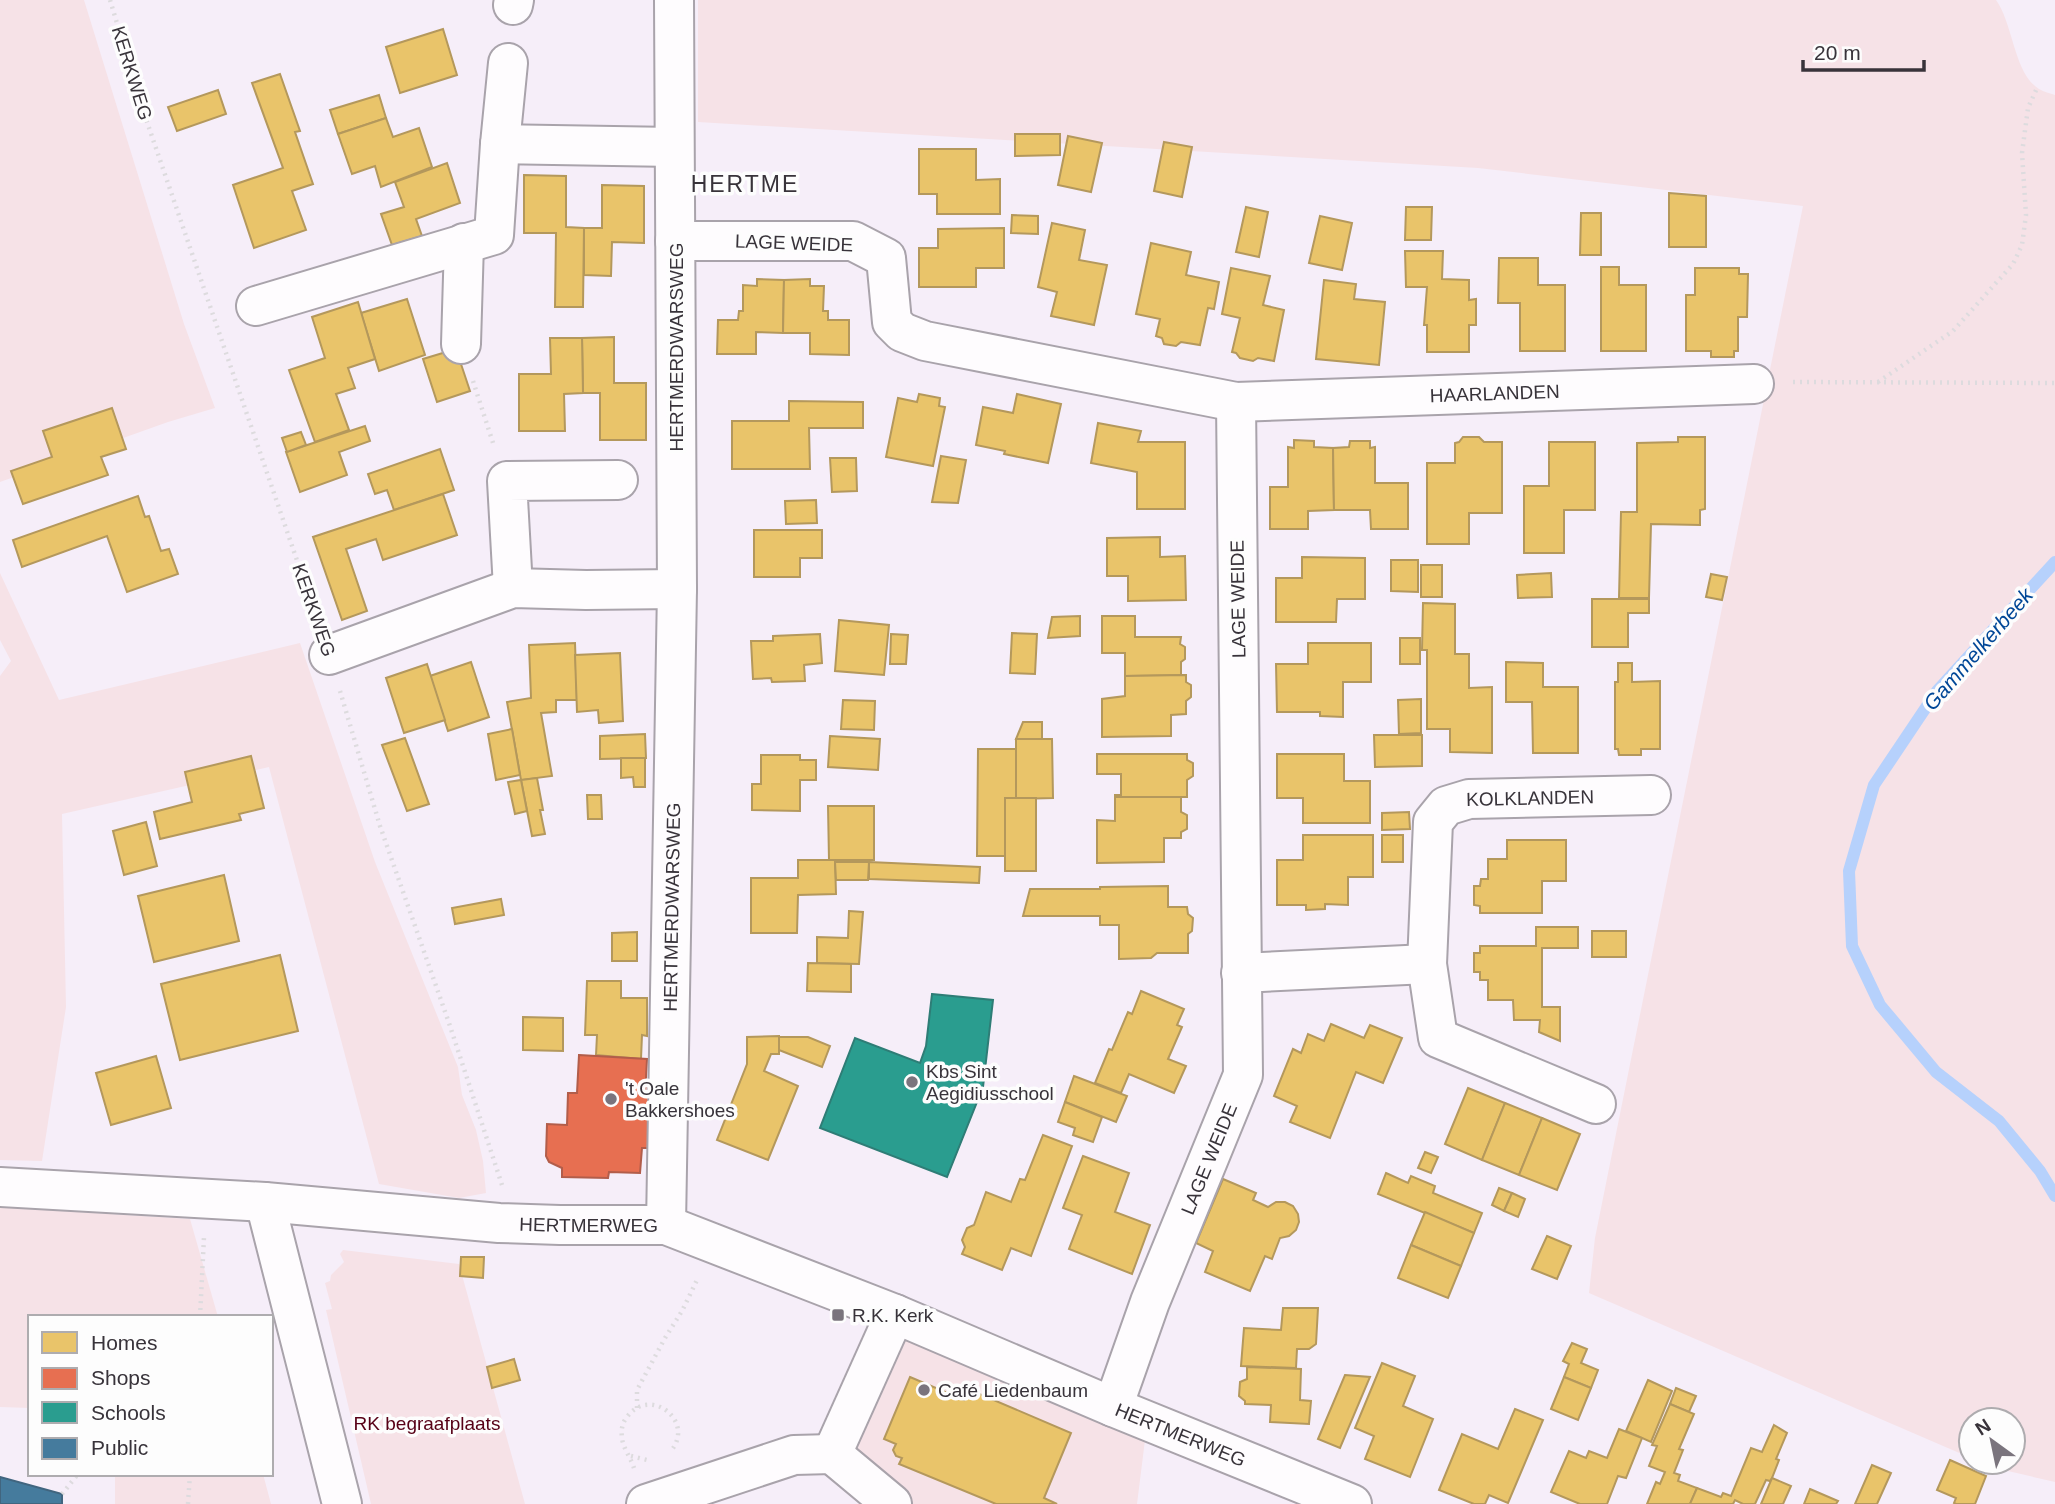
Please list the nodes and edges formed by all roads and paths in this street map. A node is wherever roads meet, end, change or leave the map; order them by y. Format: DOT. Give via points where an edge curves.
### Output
graph roads {
  1 [pos="110,0"];
  2 [pos="674,0"];
  3 [pos="508,63"];
  4 [pos="2037,88"];
  5 [pos="500,144"];
  6 [pos="674,147"];
  7 [pos="675,241"];
  8 [pos="464,243"];
  9 [pos="256,306"];
  10 [pos="461,344"];
  11 [pos="1878,383"];
  12 [pos="2055,383"];
  13 [pos="1754,384"];
  14 [pos="1236,402"];
  15 [pos="618,480"];
  16 [pos="507,481"];
  17 [pos="513,588"];
  18 [pos="677,589"];
  19 [pos="329,655"];
  20 [pos="1651,795"];
  21 [pos="1427,964"];
  22 [pos="1241,973"];
  23 [pos="1596,1104"];
  24 [pos="0,1187"];
  25 [pos="205,1198"];
  26 [pos="265,1202"];
  27 [pos="499,1223"];
  28 [pos="666,1225"];
  29 [pos="682,1311"];
  30 [pos="894,1314"];
  31 [pos="200,1315"];
  32 [pos="637,1408"];
  33 [pos="1113,1408"];
  34 [pos="832,1454"];
  35 [pos="666,1457"];
  36 [pos="656,1461"];
  37 [pos="76,1476"];
  38 [pos="190,1476"];
  39 [pos="62,1494"];
  40 [pos="188,1504"];
  41 [pos="342,1504"];
  42 [pos="646,1504"];
  43 [pos="892,1504"];
  44 [pos="1352,1504"];
  1 -- 19 [label="path, KERKWEG" via="146,119"];
  2 -- 6 [label="street, HERTMERDWARSWEG"];
  3 -- 5 [label="street"];
  4 -- 11 [label="path" via="2028,108 2022,153 2026,215 2022,245 2013,264 1952,331"];
  5 -- 6 [label="street"];
  5 -- 8 [label="street" via="494,235"];
  6 -- 7 [label="street, HERTMERDWARSWEG"];
  7 -- 14 [label="street, LAGE WEIDE" via="853,241 886,258 892,322 902,332 925,341"];
  7 -- 18 [label="street, HERTMERDWARSWEG"];
  8 -- 9 [label="street"];
  8 -- 10 [label="street"];
  10 -- 16 [label="path"];
  11 -- 12 [label="path"];
  11 -- 13 [label="path"];
  13 -- 14 [label="street, HAARLANDEN"];
  14 -- 22 [label="street, LAGE WEIDE"];
  15 -- 16 [label="street"];
  16 -- 17 [label="street"];
  17 -- 18 [label="street"];
  17 -- 19 [label="street"];
  18 -- 28 [label="street, HERTMERDWARSWEG"];
  19 -- 27 [label="path, KERKWEG" via="380,827 502,1184"];
  20 -- 21 [label="street, KOLKLANDEN" via="1469,799 1446,806 1433,822"];
  21 -- 22 [label="street"];
  21 -- 23 [label="street, KOLKLANDEN" via="1438,1038"];
  22 -- 33 [label="street, LAGE WEIDE" via="1243,1075 1150,1302"];
  24 -- 25 [label="street, HERTMERWEG"];
  25 -- 26 [label="street, HERTMERWEG"];
  25 -- 31 [label="path"];
  26 -- 27 [label="street, HERTMERWEG"];
  26 -- 41 [label="street"];
  27 -- 28 [label="street, HERTMERWEG"];
  28 -- 30 [label="street, HERTMERWEG"];
  29 -- 32 [label="path" via="638,1390"];
  30 -- 33 [label="street, HERTMERWEG"];
  30 -- 34 [label="street"];
  32 -- 35 [label="path" via="659,1406 674,1417 676,1446"];
  32 -- 36 [label="path" via="624,1422 624,1444 631,1456"];
  33 -- 44 [label="street, HERTMERWEG"];
  34 -- 42 [label="street" via="794,1455"];
  34 -- 43 [label="street"];
  37 -- 39 [label="path"];
  38 -- 40 [label="path"];
}
